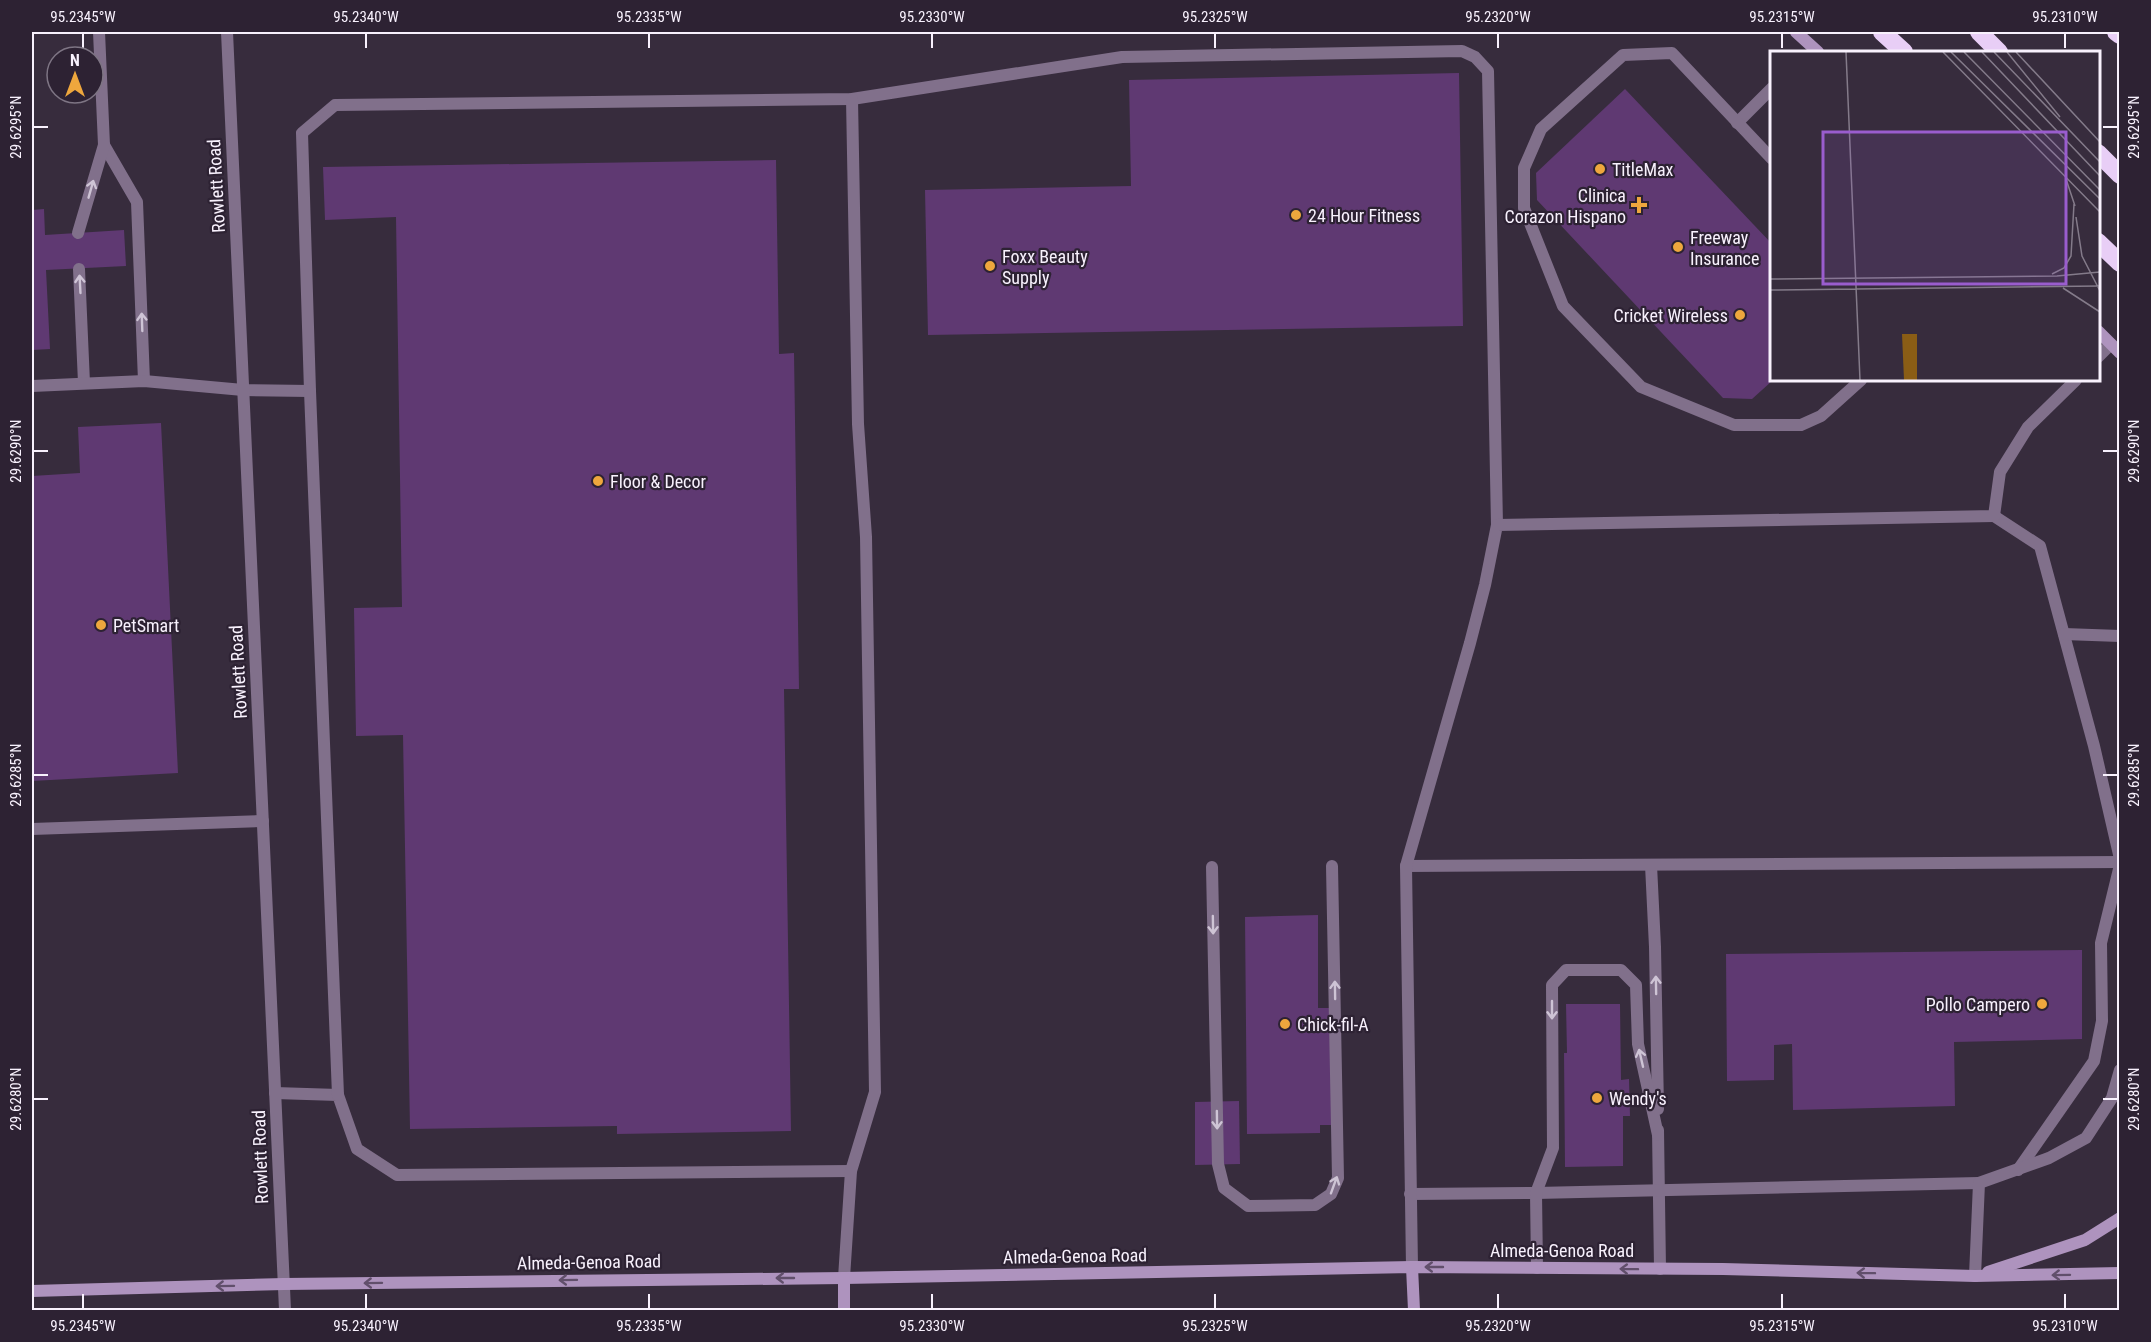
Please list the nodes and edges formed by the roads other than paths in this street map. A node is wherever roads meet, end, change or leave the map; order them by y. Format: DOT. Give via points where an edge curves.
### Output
graph roads {
  1 [pos="99,32"];
  2 [pos="227,32"];
  3 [pos="1796,32"];
  4 [pos="1882,32"];
  5 [pos="1979,32"];
  6 [pos="2116,32"];
  7 [pos="2120,35"];
  8 [pos="1812,50"];
  9 [pos="1903,51"];
  10 [pos="1999,51"];
  11 [pos="1770,90"];
  12 [pos="852,99"];
  13 [pos="1737,123"];
  14 [pos="104,145"];
  15 [pos="2100,155"];
  16 [pos="1770,157"];
  17 [pos="2120,175"];
  18 [pos="78,233"];
  19 [pos="2100,244"];
  20 [pos="2120,263"];
  21 [pos="79,268"];
  22 [pos="2100,333"];
  23 [pos="2115,348"];
  24 [pos="2100,356"];
  25 [pos="2120,359"];
  26 [pos="144,381"];
  27 [pos="1860,381"];
  28 [pos="2075,381"];
  29 [pos="84,383"];
  30 [pos="32,386"];
  31 [pos="243,390"];
  32 [pos="310,391"];
  33 [pos="1994,516"];
  34 [pos="1497,525"];
  35 [pos="2064,634"];
  36 [pos="2120,636"];
  37 [pos="263,821"];
  38 [pos="32,829"];
  39 [pos="2120,862"];
  40 [pos="1651,865"];
  41 [pos="1332,866"];
  42 [pos="1406,866"];
  43 [pos="1212,867"];
  44 [pos="2120,1070"];
  45 [pos="275,1093"];
  46 [pos="338,1095"];
  47 [pos="1658,1135"];
  48 [pos="2018,1170"];
  49 [pos="850,1171"];
  50 [pos="1979,1183"];
  51 [pos="1659,1190"];
  52 [pos="1410,1194"];
  53 [pos="1536,1194"];
  54 [pos="2120,1218"];
  55 [pos="1412,1267"];
  56 [pos="1537,1268"];
  57 [pos="1660,1269"];
  58 [pos="2120,1273"];
  59 [pos="1975,1276"];
  60 [pos="844,1278"];
  61 [pos="284,1284"];
  62 [pos="32,1291"];
  63 [pos="285,1311"];
  64 [pos="844,1311"];
  65 [pos="1414,1311"];
  1 -- 14 [label="street"];
  2 -- 31 [label="street, Rowlett Road"];
  3 -- 8 [label="main road"];
  4 -- 9 [label="highway"];
  5 -- 10 [label="highway"];
  6 -- 7 [label="highway"];
  11 -- 13 [label="street"];
  12 -- 32 [label="street" via="335,105 302,133"];
  12 -- 34 [label="street" via="1122,57 1462,51 1475,57 1488,71"];
  12 -- 49 [label="street" via="858,424 866,548 875,1092"];
  13 -- 16 [label="street"];
  13 -- 27 [label="street" via="1672,53 1623,55 1541,129 1524,168 1524,208 1563,306 1641,387 1734,425 1801,425 1821,416"];
  18 -- 14 [label="street, one-way"];
  26 -- 14 [label="street, one-way" via="137,202"];
  15 -- 17 [label="highway"];
  19 -- 20 [label="highway"];
  29 -- 21 [label="street, one-way"];
  22 -- 23 [label="main road"];
  23 -- 24 [label="street"];
  23 -- 25 [label="main road"];
  26 -- 29 [label="street"];
  26 -- 31 [label="street"];
  28 -- 33 [label="street" via="2028,427 2000,472"];
  29 -- 30 [label="street"];
  31 -- 32 [label="street"];
  31 -- 37 [label="street, Rowlett Road"];
  32 -- 46 [label="street"];
  33 -- 34 [label="street"];
  33 -- 35 [label="street" via="2040,546"];
  34 -- 42 [label="street" via="1470,643"];
  35 -- 36 [label="street"];
  35 -- 39 [label="street"];
  37 -- 38 [label="street"];
  37 -- 45 [label="street, Rowlett Road"];
  39 -- 40 [label="street"];
  39 -- 48 [label="street" via="2101,943 2102,1021 2094,1061"];
  40 -- 42 [label="street"];
  47 -- 40 [label="street, one-way"];
  43 -- 41 [label="street, one-way" via="1218,1164 1224,1188 1248,1206 1315,1205 1331,1194 1338,1178"];
  42 -- 52 [label="street"];
  44 -- 48 [label="street" via="2112,1098 2086,1138"];
  45 -- 46 [label="street"];
  45 -- 61 [label="street, Rowlett Road"];
  46 -- 49 [label="street" via="357,1149 397,1175"];
  47 -- 51 [label="street"];
  47 -- 53 [label="street, one-way" via="1638,1044 1636,986 1621,970 1566,970 1552,985 1553,1148"];
  48 -- 50 [label="street"];
  49 -- 60 [label="street"];
  50 -- 51 [label="street"];
  50 -- 59 [label="street"];
  51 -- 53 [label="street"];
  51 -- 57 [label="street"];
  52 -- 53 [label="street"];
  52 -- 55 [label="street"];
  53 -- 56 [label="street"];
  54 -- 59 [label="main road" via="2085,1240"];
  56 -- 55 [label="main road, Almeda-Genoa Road, one-way"];
  55 -- 60 [label="main road, Almeda-Genoa Road"];
  55 -- 65 [label="main road"];
  57 -- 56 [label="main road, Almeda-Genoa Road, one-way"];
  59 -- 57 [label="main road, Almeda-Genoa Road, one-way"];
  58 -- 59 [label="main road, Almeda-Genoa Road, one-way"];
  60 -- 61 [label="main road, Almeda-Genoa Road, one-way"];
  60 -- 64 [label="main road"];
  61 -- 62 [label="main road, Almeda-Genoa Road, one-way"];
  61 -- 63 [label="street, Rowlett Road"];
}
